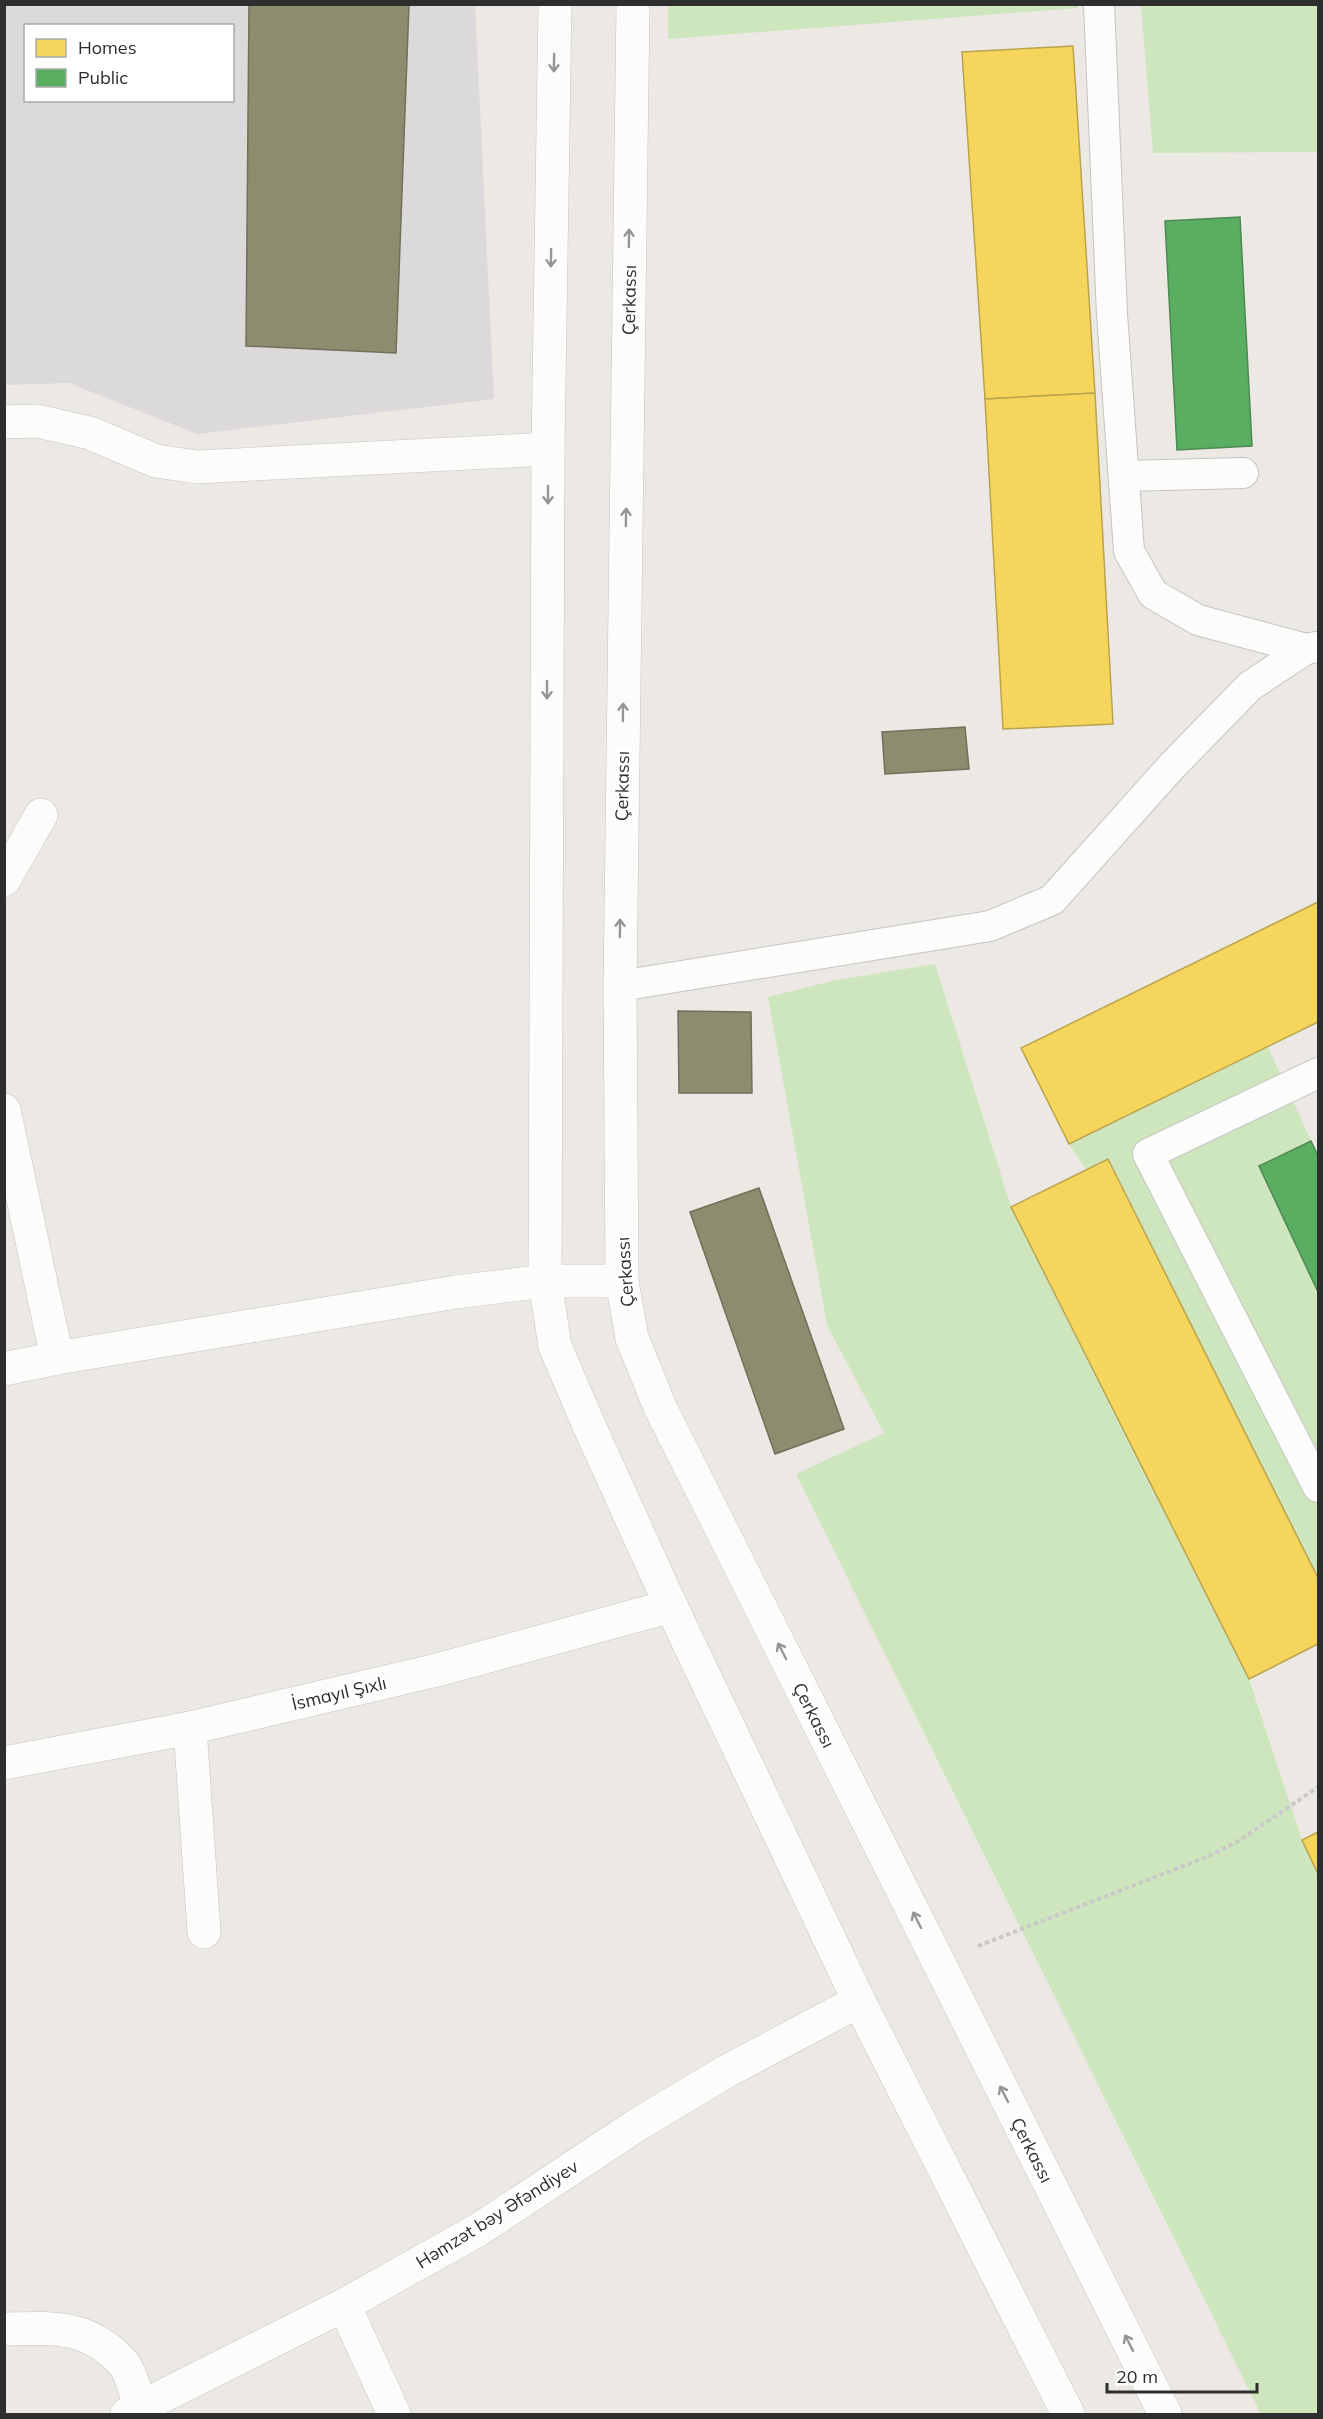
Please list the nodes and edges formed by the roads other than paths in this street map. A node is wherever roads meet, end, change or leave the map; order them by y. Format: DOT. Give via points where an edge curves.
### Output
graph roads {
  1 [pos="555,4"];
  2 [pos="633,4"];
  3 [pos="1099,4"];
  4 [pos="4,422"];
  5 [pos="548,449"];
  6 [pos="1243,473"];
  7 [pos="1124,476"];
  8 [pos="1312,648"];
  9 [pos="42,815"];
  10 [pos="4,879"];
  11 [pos="620,986"];
  12 [pos="1318,1073"];
  13 [pos="4,1110"];
  14 [pos="545,1281"];
  15 [pos="622,1281"];
  16 [pos="57,1358"];
  17 [pos="4,1369"];
  18 [pos="1318,1487"];
  19 [pos="671,1606"];
  20 [pos="190,1728"];
  21 [pos="4,1763"];
  22 [pos="204,1932"];
  23 [pos="860,2001"];
  24 [pos="344,2305"];
  25 [pos="4,2329"];
  26 [pos="134,2411"];
  27 [pos="394,2415"];
  28 [pos="1068,2415"];
  29 [pos="1165,2415"];
  1 -- 5 [label="street, one-way"];
  11 -- 2 [label="street, Çerkassı, one-way"];
  3 -- 7 [label="lane" via="1112,314"];
  4 -- 5 [label="street" via="37,421 90,432 156,461 197,467"];
  5 -- 14 [label="street, one-way"];
  6 -- 7 [label="lane"];
  7 -- 8 [label="lane" via="1129,551 1154,594 1198,620"];
  8 -- 11 [label="lane" via="1250,686 1052,900 990,926"];
  9 -- 10 [label="street"];
  11 -- 15 [label="street, Çerkassı"];
  12 -- 18 [label="lane" via="1148,1154"];
  13 -- 16 [label="street"];
  14 -- 15 [label="street"];
  14 -- 16 [label="street"];
  14 -- 19 [label="street" via="555,1346"];
  29 -- 15 [label="street, Çerkassı, one-way" via="660,1407 632,1338"];
  16 -- 17 [label="street"];
  19 -- 20 [label="street, İsmayıl Şıxlı" via="437,1670"];
  19 -- 23 [label="street"];
  20 -- 21 [label="street, İsmayıl Şıxlı"];
  20 -- 22 [label="street"];
  23 -- 24 [label="street, Həmzət bəy Əfəndiyev" via="727,2071 478,2230"];
  23 -- 28 [label="street"];
  24 -- 26 [label="street, Həmzət bəy Əfəndiyev"];
  24 -- 27 [label="street"];
  25 -- 26 [label="street" via="58,2328 95,2340 125,2366"];
}
